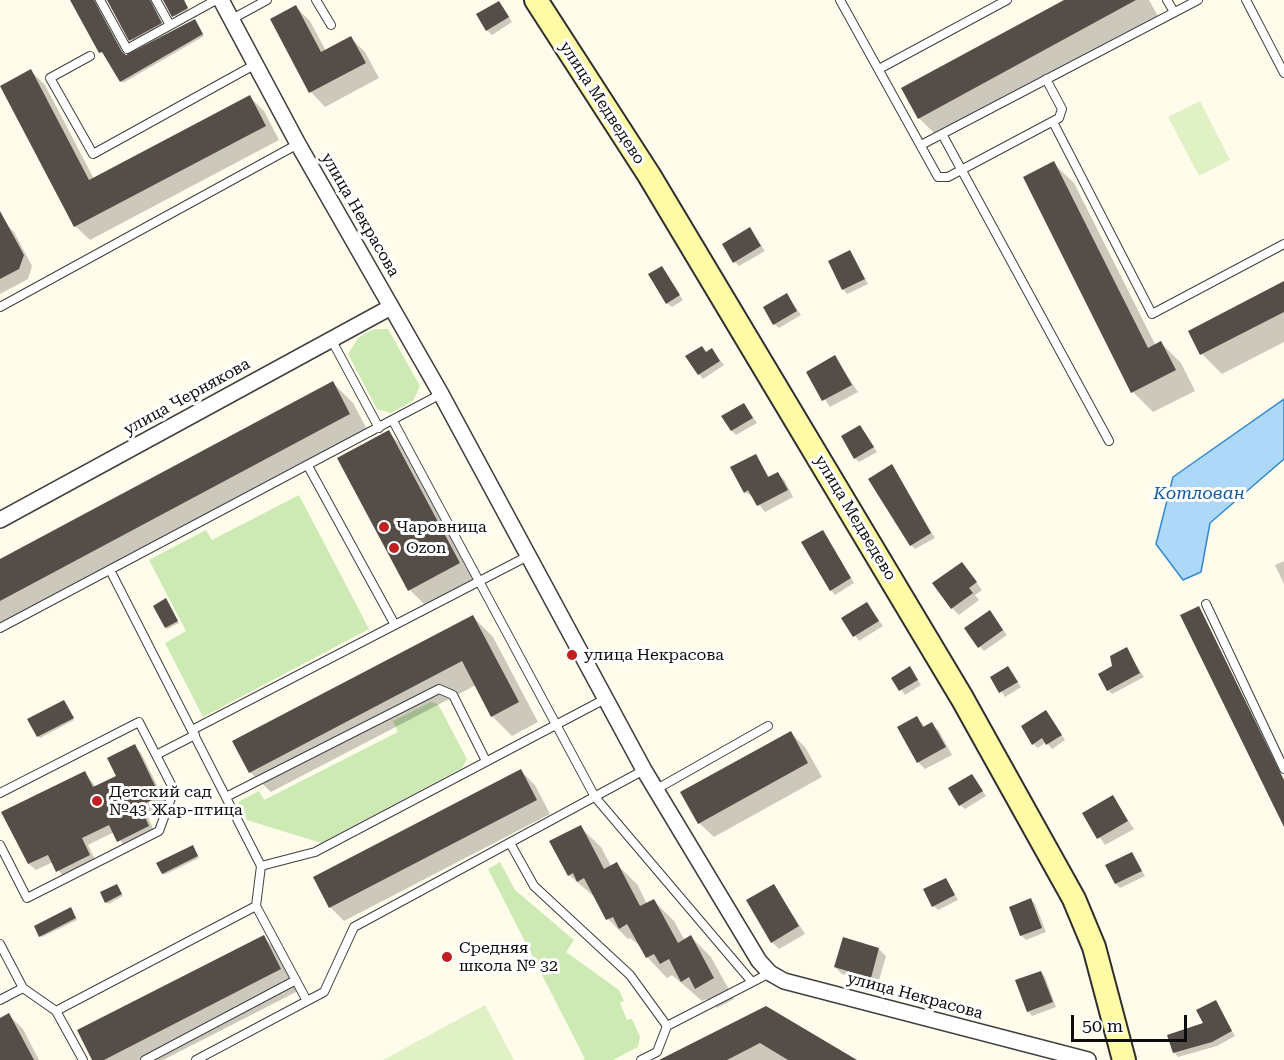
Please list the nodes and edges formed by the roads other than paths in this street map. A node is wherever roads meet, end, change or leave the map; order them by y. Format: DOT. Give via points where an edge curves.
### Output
graph roads {
  1 [pos="100,0"];
  2 [pos="156,0"];
  3 [pos="219,0"];
  4 [pos="267,0"];
  5 [pos="316,0"];
  6 [pos="536,0"];
  7 [pos="840,0"];
  8 [pos="1007,0"];
  9 [pos="1167,0"];
  10 [pos="1198,0"];
  11 [pos="1246,0"];
  12 [pos="1174,12"];
  13 [pos="232,19"];
  14 [pos="170,25"];
  15 [pos="331,25"];
  16 [pos="90,56"];
  17 [pos="256,64"];
  18 [pos="879,69"];
  19 [pos="1284,73"];
  20 [pos="1046,79"];
  21 [pos="1053,122"];
  22 [pos="942,134"];
  23 [pos="298,144"];
  24 [pos="921,145"];
  25 [pos="961,170"];
  26 [pos="1284,244"];
  27 [pos="0,307"];
  28 [pos="392,307"];
  29 [pos="331,339"];
  30 [pos="441,394"];
  31 [pos="393,421"];
  32 [pos="379,428"];
  33 [pos="1109,441"];
  34 [pos="308,466"];
  35 [pos="0,520"];
  36 [pos="528,556"];
  37 [pos="110,570"];
  38 [pos="479,581"];
  39 [pos="1206,604"];
  40 [pos="395,625"];
  41 [pos="0,628"];
  42 [pos="605,699"];
  43 [pos="556,725"];
  44 [pos="768,726"];
  45 [pos="193,733"];
  46 [pos="156,755"];
  47 [pos="486,761"];
  48 [pos="1284,769"];
  49 [pos="644,770"];
  50 [pos="655,790"];
  51 [pos="0,793"];
  52 [pos="226,797"];
  53 [pos="596,797"];
  54 [pos="510,843"];
  55 [pos="1,848"];
  56 [pos="261,866"];
  57 [pos="256,906"];
  58 [pos="0,945"];
  59 [pos="770,973"];
  60 [pos="296,980"];
  61 [pos="752,982"];
  62 [pos="23,988"];
  63 [pos="0,1000"];
  64 [pos="306,1001"];
  65 [pos="56,1011"];
  66 [pos="667,1026"];
  67 [pos="1048,1055"];
  68 [pos="658,1056"];
  69 [pos="83,1060"];
  70 [pos="145,1060"];
  71 [pos="196,1060"];
  72 [pos="641,1060"];
  73 [pos="1088,1060"];
  74 [pos="1124,1060"];
  1 -- 14 [label="lane" via="127,49"];
  2 -- 14 [label="lane"];
  3 -- 13 [label="street, улица Некрасова"];
  3 -- 14 [label="lane"];
  4 -- 13 [label="lane"];
  5 -- 15 [label="lane"];
  6 -- 74 [label="street, улица Медведево" via="649,175 944,667 1069,889 1094,947"];
  7 -- 18 [label="lane"];
  8 -- 18 [label="lane"];
  9 -- 12 [label="lane"];
  10 -- 12 [label="lane"];
  11 -- 19 [label="lane"];
  12 -- 20 [label="lane"];
  13 -- 17 [label="street, улица Некрасова"];
  16 -- 17 [label="lane" via="50,78 93,154"];
  17 -- 23 [label="street, улица Некрасова"];
  18 -- 24 [label="lane"];
  20 -- 21 [label="lane" via="1062,112"];
  20 -- 22 [label="lane"];
  21 -- 25 [label="lane"];
  21 -- 26 [label="lane" via="1152,314"];
  22 -- 24 [label="lane"];
  22 -- 25 [label="lane"];
  23 -- 27 [label="lane"];
  23 -- 28 [label="street, улица Некрасова"];
  24 -- 25 [label="lane" via="938,177"];
  25 -- 33 [label="lane"];
  28 -- 29 [label="street, улица Чернякова"];
  28 -- 30 [label="street, улица Некрасова"];
  29 -- 32 [label="lane"];
  29 -- 35 [label="street, улица Чернякова"];
  30 -- 31 [label="lane"];
  30 -- 36 [label="street, улица Некрасова"];
  31 -- 32 [label="lane"];
  31 -- 38 [label="lane"];
  32 -- 34 [label="lane"];
  34 -- 37 [label="lane"];
  34 -- 40 [label="lane"];
  36 -- 38 [label="lane"];
  36 -- 42 [label="street, улица Некрасова"];
  37 -- 41 [label="lane"];
  37 -- 45 [label="lane"];
  38 -- 40 [label="lane"];
  38 -- 43 [label="lane"];
  39 -- 48 [label="lane"];
  40 -- 45 [label="lane"];
  42 -- 43 [label="lane"];
  42 -- 49 [label="street, улица Некрасова"];
  43 -- 47 [label="lane"];
  43 -- 53 [label="lane"];
  44 -- 50 [label="lane"];
  45 -- 46 [label="lane"];
  45 -- 52 [label="lane"];
  46 -- 51 [label="lane" via="140,722"];
  46 -- 55 [label="lane" via="174,790 159,831 27,898"];
  47 -- 52 [label="lane" via="453,695 439,689"];
  47 -- 56 [label="lane" via="315,852"];
  49 -- 50 [label="street, улица Некрасова"];
  49 -- 53 [label="lane"];
  50 -- 59 [label="street, улица Некрасова"];
  52 -- 56 [label="lane"];
  53 -- 54 [label="lane"];
  53 -- 61 [label="lane"];
  54 -- 64 [label="lane" via="354,927 324,992"];
  54 -- 66 [label="lane" via="534,886 630,975"];
  56 -- 57 [label="lane"];
  57 -- 60 [label="lane"];
  57 -- 65 [label="lane"];
  58 -- 62 [label="lane"];
  59 -- 61 [label="lane"];
  59 -- 67 [label="street, улица Некрасова" via="784,981"];
  60 -- 64 [label="lane"];
  60 -- 70 [label="lane"];
  61 -- 66 [label="lane"];
  62 -- 63 [label="lane"];
  62 -- 65 [label="lane"];
  64 -- 71 [label="lane"];
  65 -- 69 [label="lane"];
  66 -- 68 [label="lane"];
  67 -- 73 [label="street, улица Некрасова"];
  68 -- 72 [label="lane"];
}
